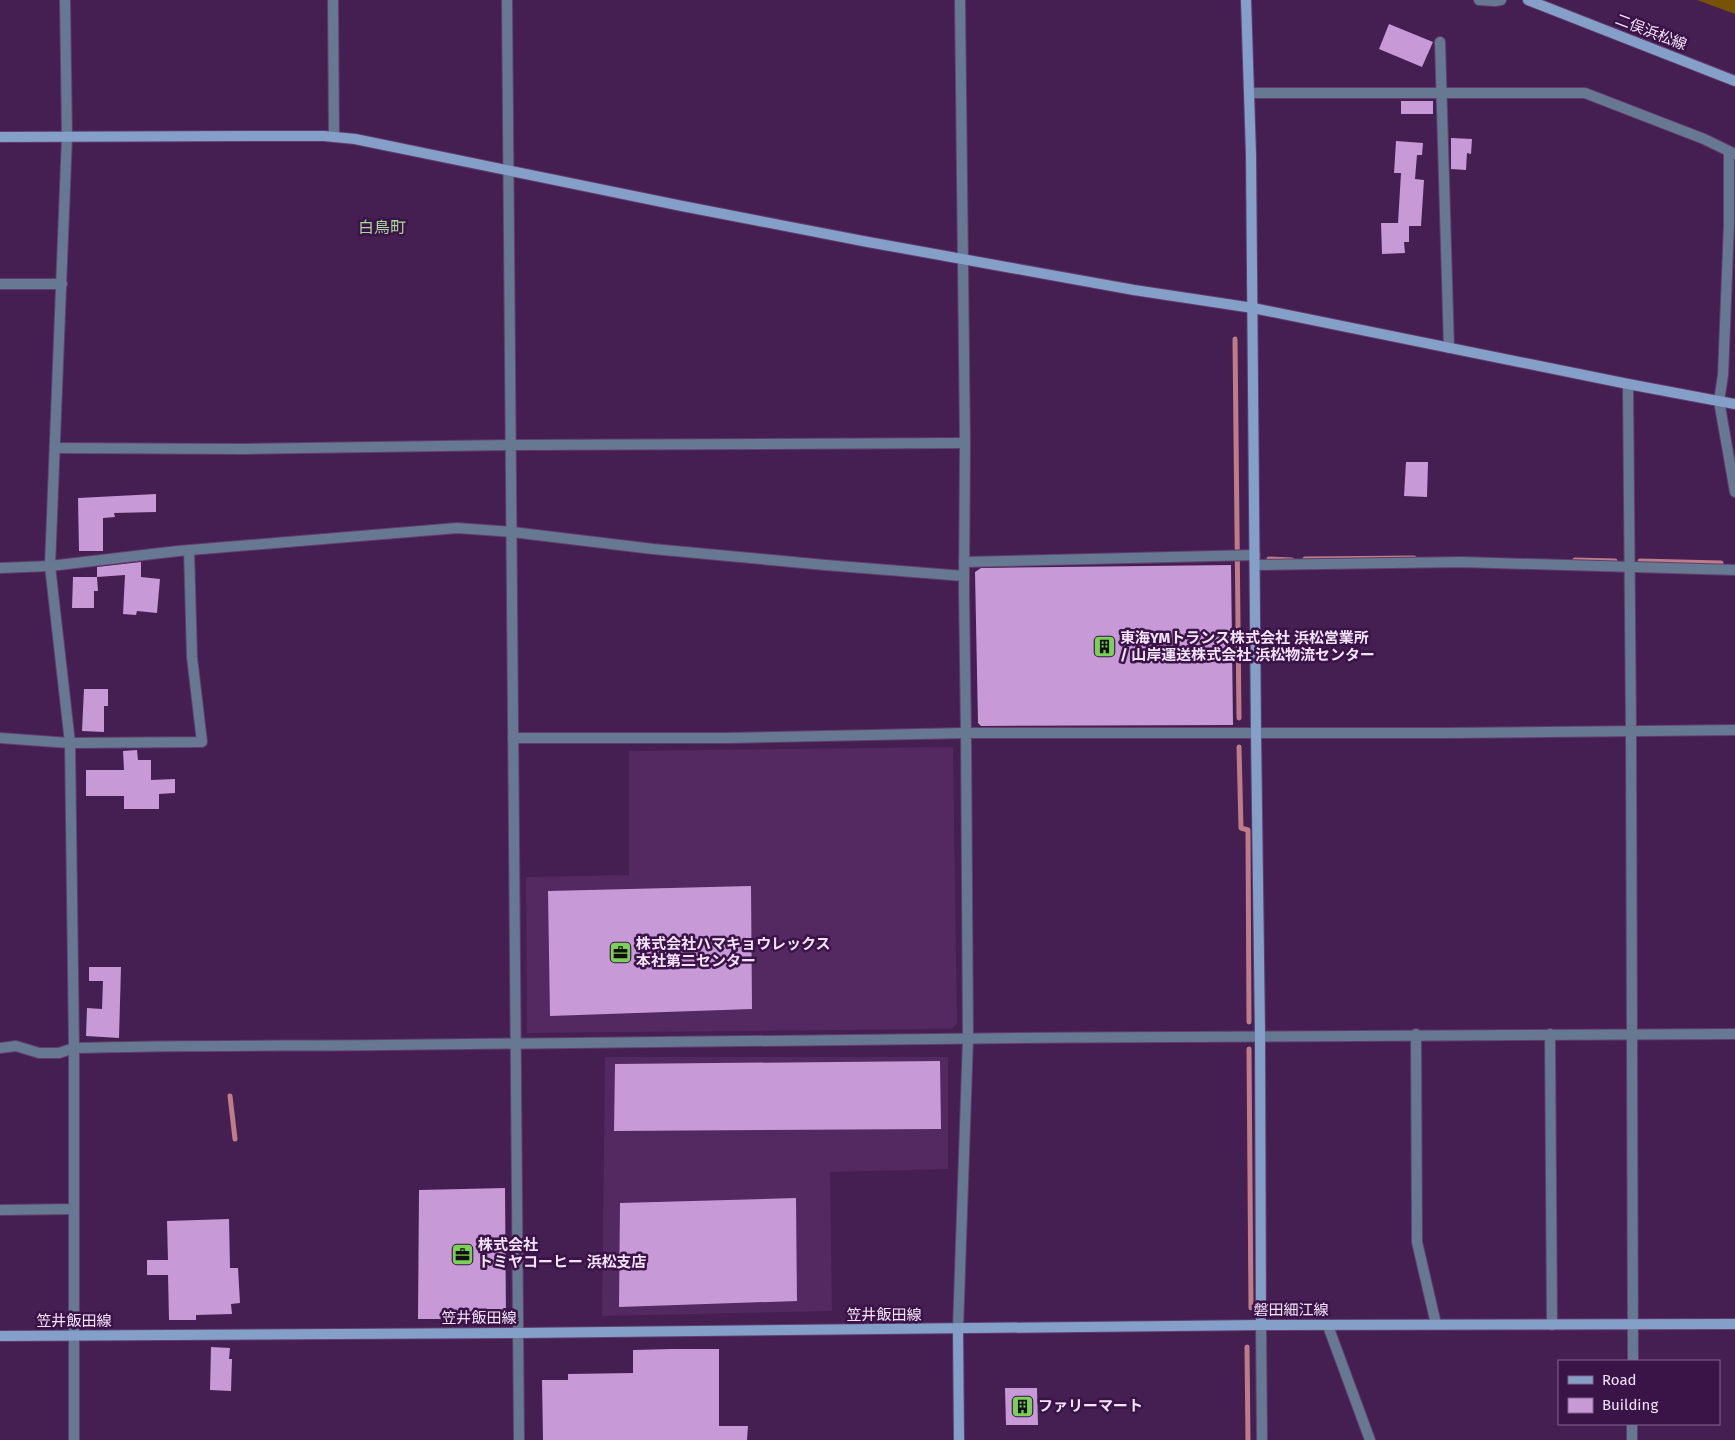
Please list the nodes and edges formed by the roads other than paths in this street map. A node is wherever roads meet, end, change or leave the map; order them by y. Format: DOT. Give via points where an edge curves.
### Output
graph roads {
  1 [pos="65,0"];
  2 [pos="333,0"];
  3 [pos="507,0"];
  4 [pos="960,0"];
  5 [pos="1246,0"];
  6 [pos="1479,0"];
  7 [pos="1501,0"];
  8 [pos="1528,0"];
  9 [pos="1440,42"];
  10 [pos="1735,81"];
  11 [pos="1249,93"];
  12 [pos="1441,93"];
  13 [pos="67,136"];
  14 [pos="0,137"];
  15 [pos="334,137"];
  16 [pos="1732,153"];
  17 [pos="508,171"];
  18 [pos="962,260"];
  19 [pos="0,284"];
  20 [pos="62,284"];
  21 [pos="1252,308"];
  22 [pos="1449,348"];
  23 [pos="1628,384"];
  24 [pos="1719,401"];
  25 [pos="1735,404"];
  26 [pos="965,443"];
  27 [pos="511,445"];
  28 [pos="56,448"];
  29 [pos="1735,492"];
  30 [pos="512,532"];
  31 [pos="189,550"];
  32 [pos="1255,560"];
  33 [pos="964,562"];
  34 [pos="50,566"];
  35 [pos="1630,566"];
  36 [pos="0,568"];
  37 [pos="1735,570"];
  38 [pos="964,576"];
  39 [pos="1631,730"];
  40 [pos="1735,730"];
  41 [pos="966,733"];
  42 [pos="1256,733"];
  43 [pos="0,738"];
  44 [pos="513,738"];
  45 [pos="70,743"];
  46 [pos="1416,1034"];
  47 [pos="1550,1034"];
  48 [pos="1632,1034"];
  49 [pos="1735,1034"];
  50 [pos="1260,1035"];
  51 [pos="968,1038"];
  52 [pos="515,1042"];
  53 [pos="0,1048"];
  54 [pos="74,1048"];
  55 [pos="0,1210"];
  56 [pos="74,1210"];
  57 [pos="1436,1324"];
  58 [pos="1634,1324"];
  59 [pos="1735,1324"];
  60 [pos="1261,1325"];
  61 [pos="1552,1325"];
  62 [pos="1328,1326"];
  63 [pos="958,1329"];
  64 [pos="518,1333"];
  65 [pos="0,1336"];
  66 [pos="74,1336"];
  67 [pos="1633,1360"];
  68 [pos="1632,1425"];
  69 [pos="74,1440"];
  70 [pos="519,1440"];
  71 [pos="959,1440"];
  72 [pos="1262,1440"];
  73 [pos="1370,1440"];
  74 [pos="1632,1440"];
  1 -- 13 [label="street"];
  2 -- 15 [label="street"];
  3 -- 17 [label="street"];
  4 -- 18 [label="street"];
  5 -- 11 [label="street"];
  6 -- 7 [label="street"];
  8 -- 10 [label="street, 二俣浜松線"];
  9 -- 12 [label="street"];
  11 -- 12 [label="street"];
  11 -- 21 [label="street"];
  12 -- 16 [label="street" via="1584,93"];
  12 -- 22 [label="street"];
  13 -- 14 [label="street"];
  13 -- 15 [label="street"];
  13 -- 20 [label="street"];
  15 -- 17 [label="street"];
  16 -- 24 [label="street" via="1723,375"];
  17 -- 18 [label="street"];
  17 -- 27 [label="street"];
  18 -- 21 [label="street"];
  18 -- 26 [label="street"];
  19 -- 20 [label="street"];
  20 -- 28 [label="street"];
  21 -- 22 [label="street"];
  21 -- 32 [label="street"];
  22 -- 23 [label="street"];
  23 -- 24 [label="street"];
  23 -- 35 [label="street"];
  24 -- 25 [label="street"];
  24 -- 29 [label="street"];
  26 -- 27 [label="street"];
  26 -- 33 [label="street"];
  27 -- 28 [label="street"];
  27 -- 30 [label="street"];
  28 -- 34 [label="street"];
  30 -- 31 [label="street" via="457,528"];
  30 -- 38 [label="street" via="653,549"];
  30 -- 44 [label="street"];
  31 -- 34 [label="street"];
  31 -- 45 [label="street" via="192,657 202,742"];
  32 -- 33 [label="street" via="1237,556"];
  32 -- 35 [label="street"];
  32 -- 42 [label="street"];
  33 -- 38 [label="street"];
  34 -- 36 [label="street"];
  34 -- 45 [label="street"];
  35 -- 37 [label="street"];
  35 -- 39 [label="street"];
  38 -- 41 [label="street"];
  39 -- 40 [label="street"];
  39 -- 42 [label="street"];
  39 -- 48 [label="street"];
  41 -- 42 [label="street"];
  41 -- 44 [label="street"];
  41 -- 51 [label="street"];
  42 -- 50 [label="street"];
  43 -- 45 [label="street"];
  44 -- 52 [label="street"];
  45 -- 54 [label="street"];
  46 -- 47 [label="street"];
  46 -- 50 [label="street"];
  46 -- 57 [label="street" via="1417,1242"];
  47 -- 48 [label="street"];
  47 -- 61 [label="street"];
  48 -- 49 [label="street"];
  48 -- 58 [label="street"];
  50 -- 51 [label="street"];
  50 -- 60 [label="street"];
  51 -- 52 [label="street"];
  51 -- 63 [label="street"];
  52 -- 54 [label="street"];
  52 -- 64 [label="street"];
  53 -- 54 [label="street" via="16,1046 39,1053 59,1053"];
  54 -- 56 [label="street"];
  55 -- 56 [label="street"];
  56 -- 66 [label="street"];
  57 -- 61 [label="street, 磐田細江線"];
  57 -- 62 [label="street, 磐田細江線"];
  58 -- 59 [label="street, 磐田細江線"];
  58 -- 61 [label="street, 磐田細江線"];
  58 -- 67 [label="street"];
  60 -- 62 [label="street, 磐田細江線"];
  60 -- 63 [label="street, 磐田細江線"];
  60 -- 72 [label="street"];
  62 -- 73 [label="street"];
  63 -- 64 [label="street, 笠井飯田線"];
  63 -- 71 [label="street"];
  64 -- 66 [label="street, 笠井飯田線"];
  64 -- 70 [label="street"];
  65 -- 66 [label="street, 笠井飯田線"];
  66 -- 69 [label="street"];
  68 -- 74 [label="street"];
}
